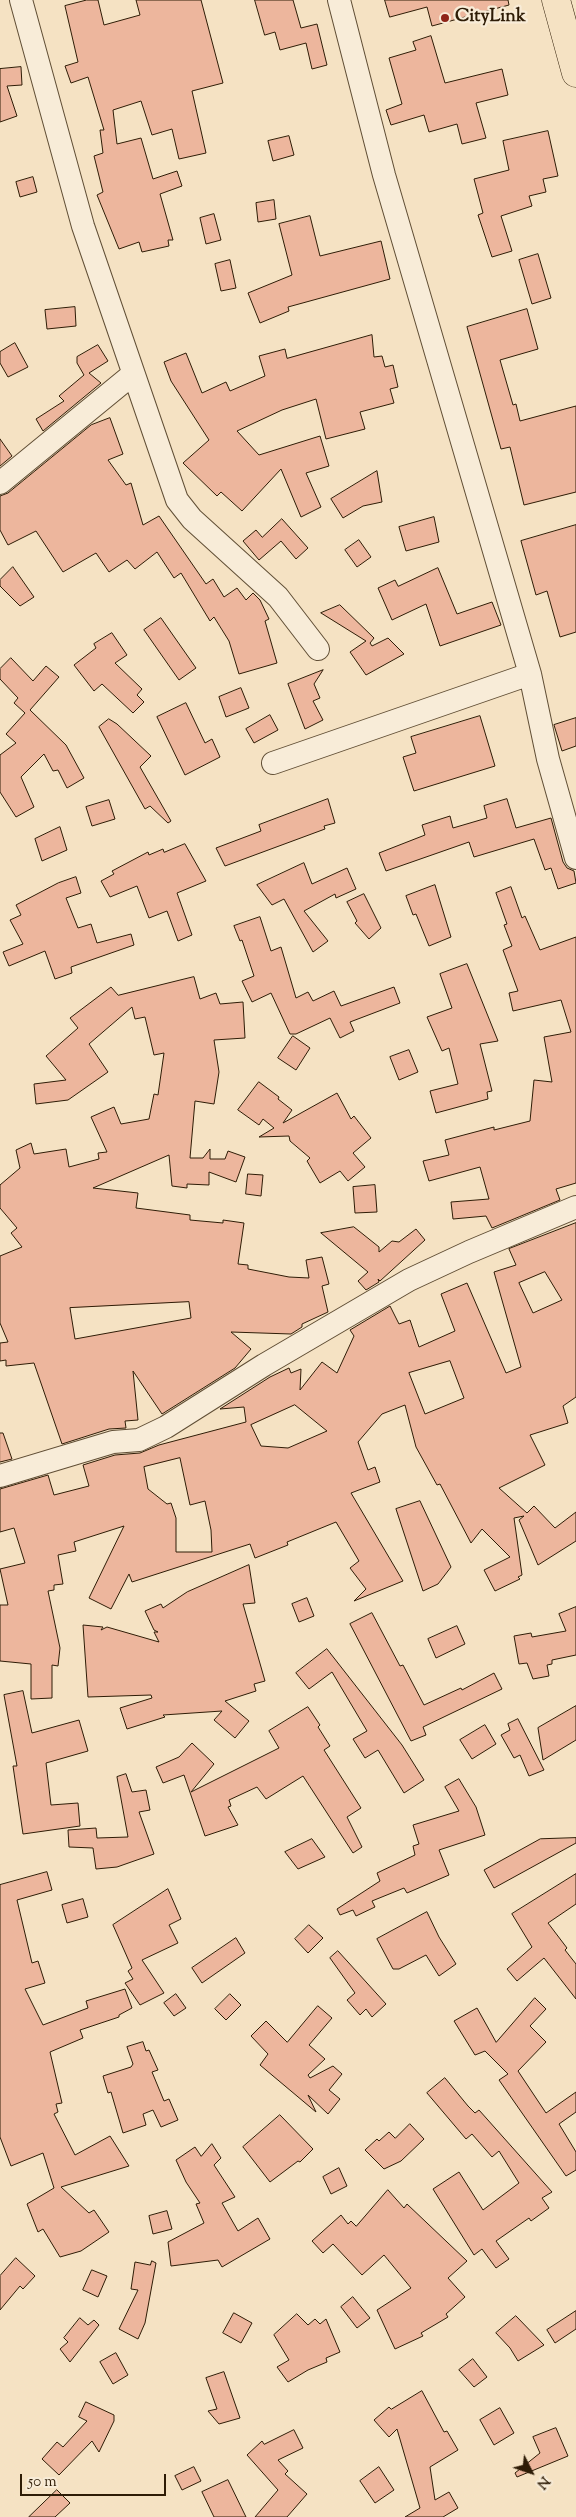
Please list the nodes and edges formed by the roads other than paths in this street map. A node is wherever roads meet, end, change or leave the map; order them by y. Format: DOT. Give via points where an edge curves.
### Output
graph roads {
  1 [pos="20,0"];
  2 [pos="339,0"];
  3 [pos="556,0"];
  4 [pos="576,72"];
  5 [pos="133,374"];
  6 [pos="0,483"];
  7 [pos="318,649"];
  8 [pos="530,674"];
  9 [pos="273,763"];
  10 [pos="576,858"];
  11 [pos="576,1207"];
  12 [pos="0,1476"];
  1 -- 5 [label="street" via="83,226"];
  2 -- 8 [label="street" via="384,175"];
  3 -- 4 [label="highway"];
  5 -- 6 [label="street"];
  5 -- 7 [label="street" via="177,500 192,519 278,598"];
  8 -- 9 [label="street"];
  8 -- 10 [label="street" via="548,759"];
  11 -- 12 [label="street" via="409,1280 166,1427 139,1440 113,1442"];
}
